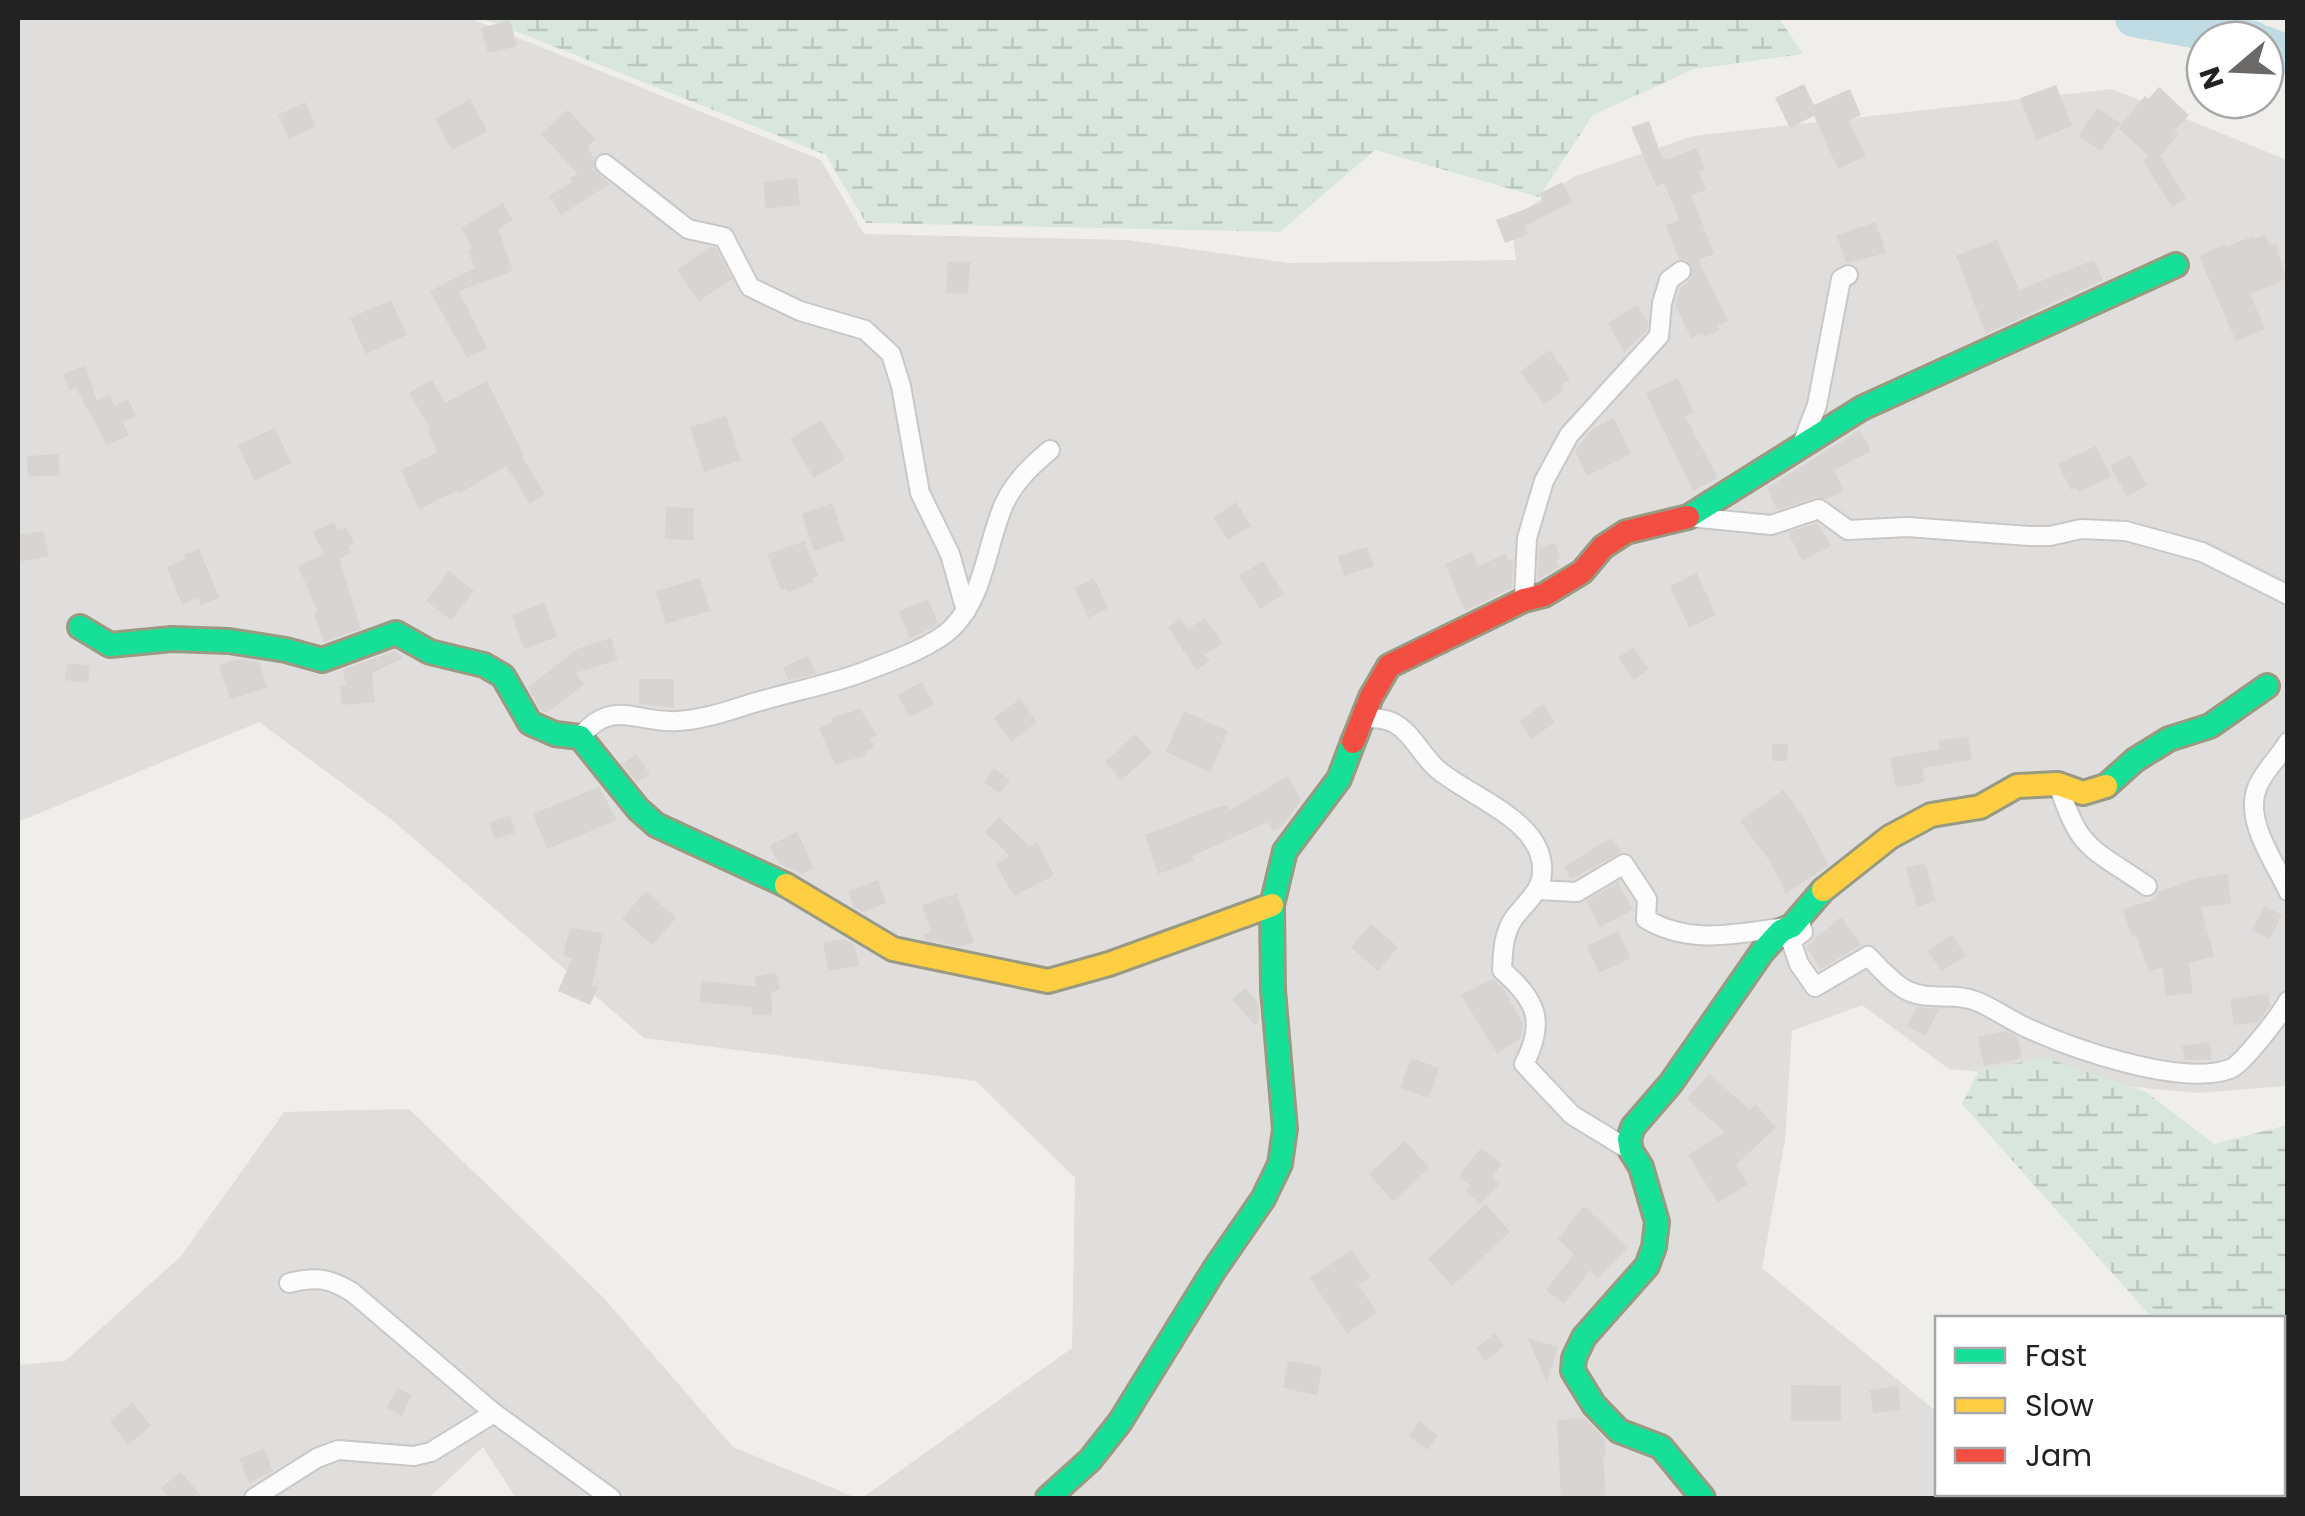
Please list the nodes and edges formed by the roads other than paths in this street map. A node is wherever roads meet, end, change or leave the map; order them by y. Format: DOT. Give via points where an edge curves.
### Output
graph roads {
  1 [pos="605,164"];
  2 [pos="2176,265"];
  3 [pos="1681,271"];
  4 [pos="1848,275"];
  5 [pos="1802,444"];
  6 [pos="1050,450"];
  7 [pos="1690,517"];
  8 [pos="2288,595"];
  9 [pos="1524,600"];
  10 [pos="966,611"];
  11 [pos="80,626"];
  12 [pos="2267,686"];
  13 [pos="1364,718"];
  14 [pos="580,737"];
  15 [pos="2288,742"];
  16 [pos="2058,784"];
  17 [pos="2146,886"];
  18 [pos="1537,890"];
  19 [pos="2288,891"];
  20 [pos="1272,904"];
  21 [pos="1792,926"];
  22 [pos="2288,1000"];
  23 [pos="1630,1151"];
  24 [pos="289,1283"];
  25 [pos="494,1413"];
  26 [pos="254,1498"];
  27 [pos="611,1498"];
  28 [pos="1048,1498"];
  29 [pos="1703,1498"];
  1 -- 10 [label="street" via="688,230 724,236 750,287 865,330 891,354 920,492 950,554"];
  2 -- 5 [label="street" via="1862,408"];
  3 -- 9 [label="street" via="1669,280 1659,336 1569,435 1544,482 1527,538"];
  4 -- 5 [label="street" via="1841,279 1818,404"];
  5 -- 7 [label="street"];
  6 -- 10 [label="street" via="1005,502"];
  7 -- 8 [label="street" via="1771,525 1819,509 1848,530 2030,536 2126,531 2202,552"];
  7 -- 9 [label="street" via="1626,532 1582,572"];
  9 -- 13 [label="street" via="1389,666"];
  10 -- 14 [label="street" via="934,642 863,672 698,718 608,714"];
  11 -- 14 [label="street" via="110,644 230,641 322,660 396,632 430,652 484,664 503,676 530,723"];
  12 -- 16 [label="street" via="2210,726 2170,738 2105,787 2083,793"];
  13 -- 18 [label="street" via="1382,718 1406,731 1437,769 1524,828 1540,859"];
  13 -- 20 [label="street" via="1339,779 1286,851"];
  14 -- 20 [label="street" via="656,825 782,882 893,950 922,957 1048,981"];
  15 -- 19 [label="street" via="2255,791 2254,814"];
  16 -- 17 [label="street" via="2070,821 2094,853"];
  16 -- 21 [label="street" via="2017,786 1980,807 1931,816 1890,837 1819,894"];
  18 -- 21 [label="street" via="1576,892 1624,864 1647,899 1646,919 1663,930 1697,936"];
  18 -- 23 [label="street" via="1512,920 1502,948 1502,970 1533,1007 1538,1038 1524,1064 1572,1115"];
  20 -- 28 [label="street" via="1285,1129 1280,1164 1120,1422"];
  21 -- 22 [label="street" via="1802,925 1804,932 1791,940 1814,987 1868,956 1908,991 1970,998 2043,1034 2160,1070 2231,1069"];
  21 -- 23 [label="street" via="1762,952 1633,1127"];
  23 -- 29 [label="street" via="1653,1200 1654,1247 1634,1282 1584,1337 1573,1372 1619,1431 1661,1447"];
  24 -- 25 [label="street" via="313,1277 352,1292"];
  25 -- 26 [label="street" via="414,1456 338,1450"];
  25 -- 27 [label="street"];
}
